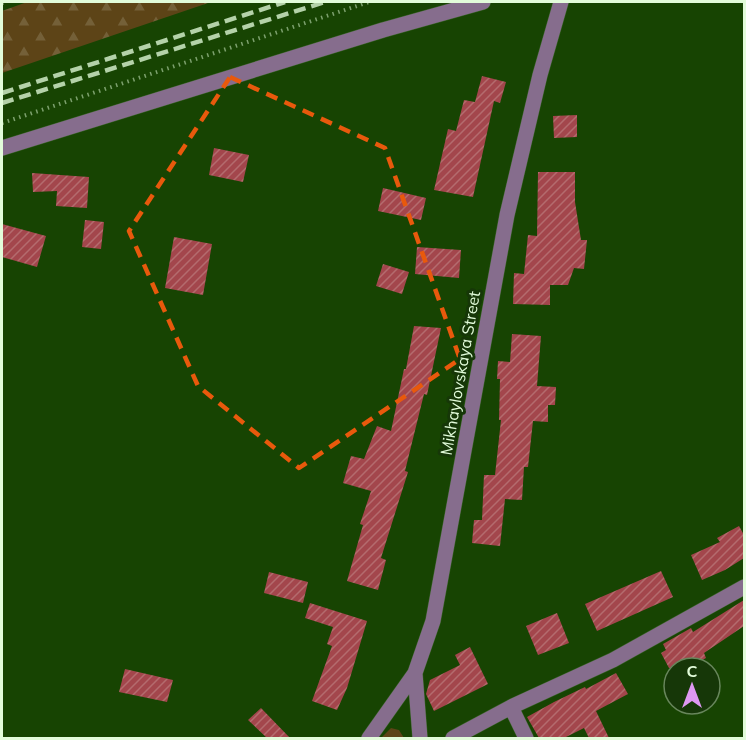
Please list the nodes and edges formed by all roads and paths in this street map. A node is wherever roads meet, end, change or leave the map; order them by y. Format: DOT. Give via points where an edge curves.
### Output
graph roads {
  1 [pos="7,2"];
  2 [pos="369,2"];
  3 [pos="483,2"];
  4 [pos="561,2"];
  5 [pos="2,3"];
  6 [pos="2,123"];
  7 [pos="2,148"];
  8 [pos="744,587"];
  9 [pos="415,673"];
  10 [pos="511,707"];
  11 [pos="369,738"];
  12 [pos="420,738"];
  13 [pos="453,738"];
  14 [pos="526,738"];
  1 -- 5 [label="path"];
  2 -- 6 [label="path"];
  3 -- 7 [label="street"];
  4 -- 9 [label="street, Mikhaylovskaya Street" via="507,215 445,562 433,621"];
  8 -- 10 [label="street" via="613,660"];
  9 -- 11 [label="street, Mikhaylovskaya Street"];
  9 -- 12 [label="street"];
  10 -- 13 [label="street"];
  10 -- 14 [label="street"];
}
